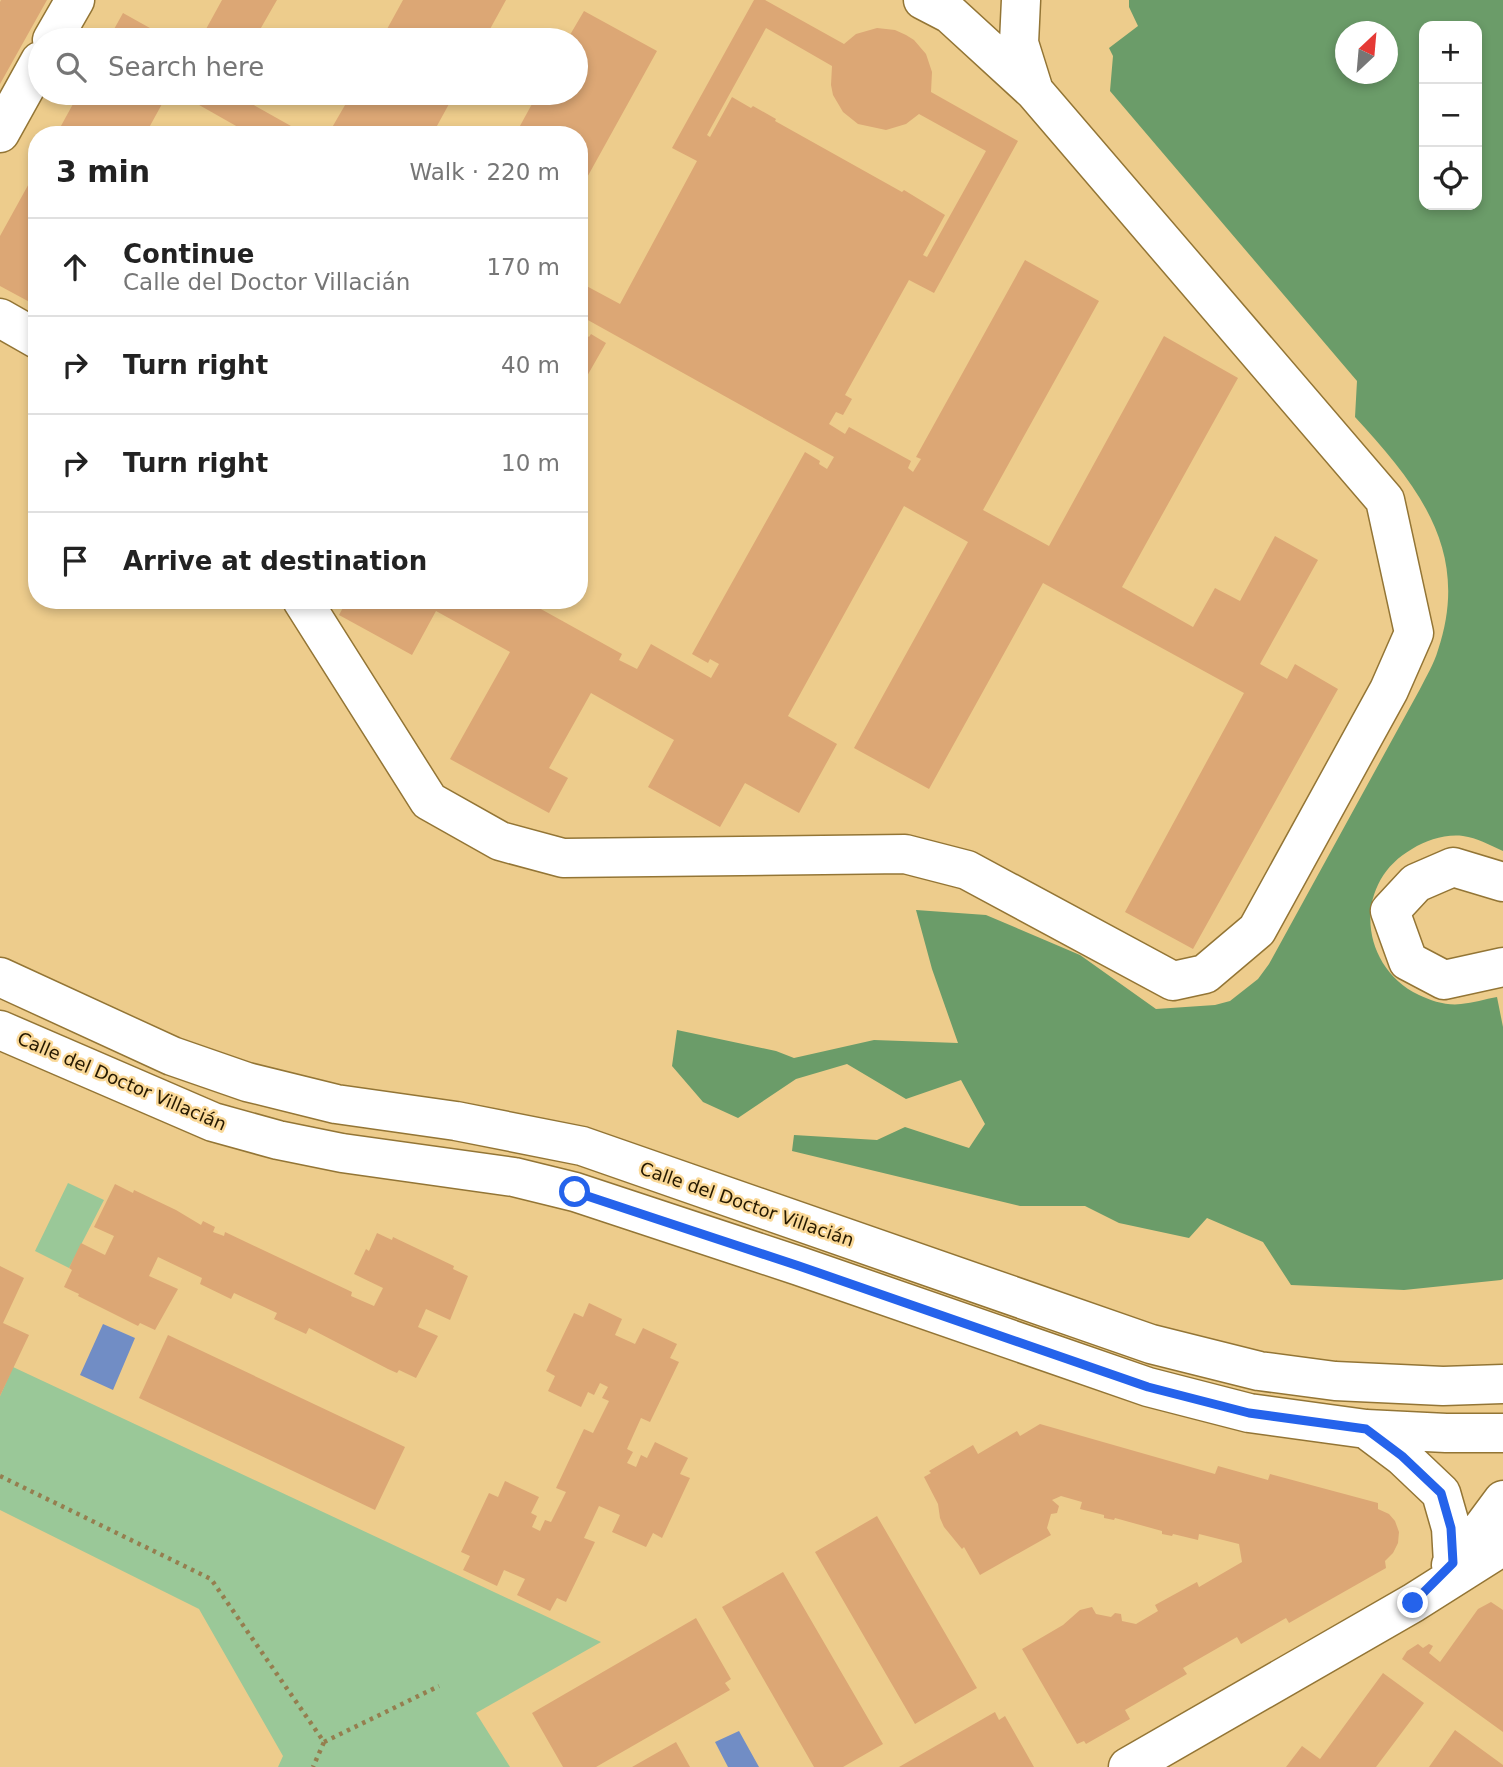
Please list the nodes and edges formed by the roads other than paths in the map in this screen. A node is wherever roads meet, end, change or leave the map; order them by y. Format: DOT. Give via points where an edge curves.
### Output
graph roads {
  1 [pos="75,0"];
  2 [pos="1021,0"];
  3 [pos="946,5"];
  4 [pos="59,28"];
  5 [pos="28,83"];
  6 [pos="1034,91"];
  7 [pos="0,133"];
  8 [pos="0,318"];
  9 [pos="28,334"];
  10 [pos="308,609"];
  11 [pos="1503,882"];
  12 [pos="1503,967"];
  13 [pos="0,978"];
  14 [pos="0,1030"];
  15 [pos="1503,1384"];
  16 [pos="1366,1429"];
  17 [pos="1503,1433"];
  18 [pos="1441,1493"];
  19 [pos="1499,1525"];
  20 [pos="1453,1563"];
  21 [pos="1413,1603"];
  22 [pos="1128,1767"];
  1 -- 4 [label="street"];
  2 -- 6 [label="street" via="1019,43"];
  3 -- 6 [label="street"];
  5 -- 7 [label="street"];
  6 -- 10 [label="street" via="1385,500 1414,633 1389,690 1257,930 1205,974 1173,981 967,870 905,854 563,858 500,841 429,801"];
  8 -- 9 [label="street"];
  11 -- 12 [label="street" via="1453,867 1416,883 1390,911 1408,961 1444,980"];
  13 -- 15 [label="street, Calle del Doctor Villacián" via="172,1056 247,1082 336,1104 582,1146 1151,1344 1259,1371 1335,1381"];
  14 -- 16 [label="street, Calle del Doctor Villacián" via="214,1122 342,1153 514,1177 575,1192 1148,1387 1249,1413"];
  16 -- 17 [label="street, Calle del Doctor Villacián"];
  16 -- 18 [label="street"];
  18 -- 19 [label="street"];
  18 -- 20 [label="street" via="1451,1528"];
  19 -- 20 [label="street"];
  19 -- 21 [label="street"];
  20 -- 21 [label="street"];
  21 -- 22 [label="street"];
}
